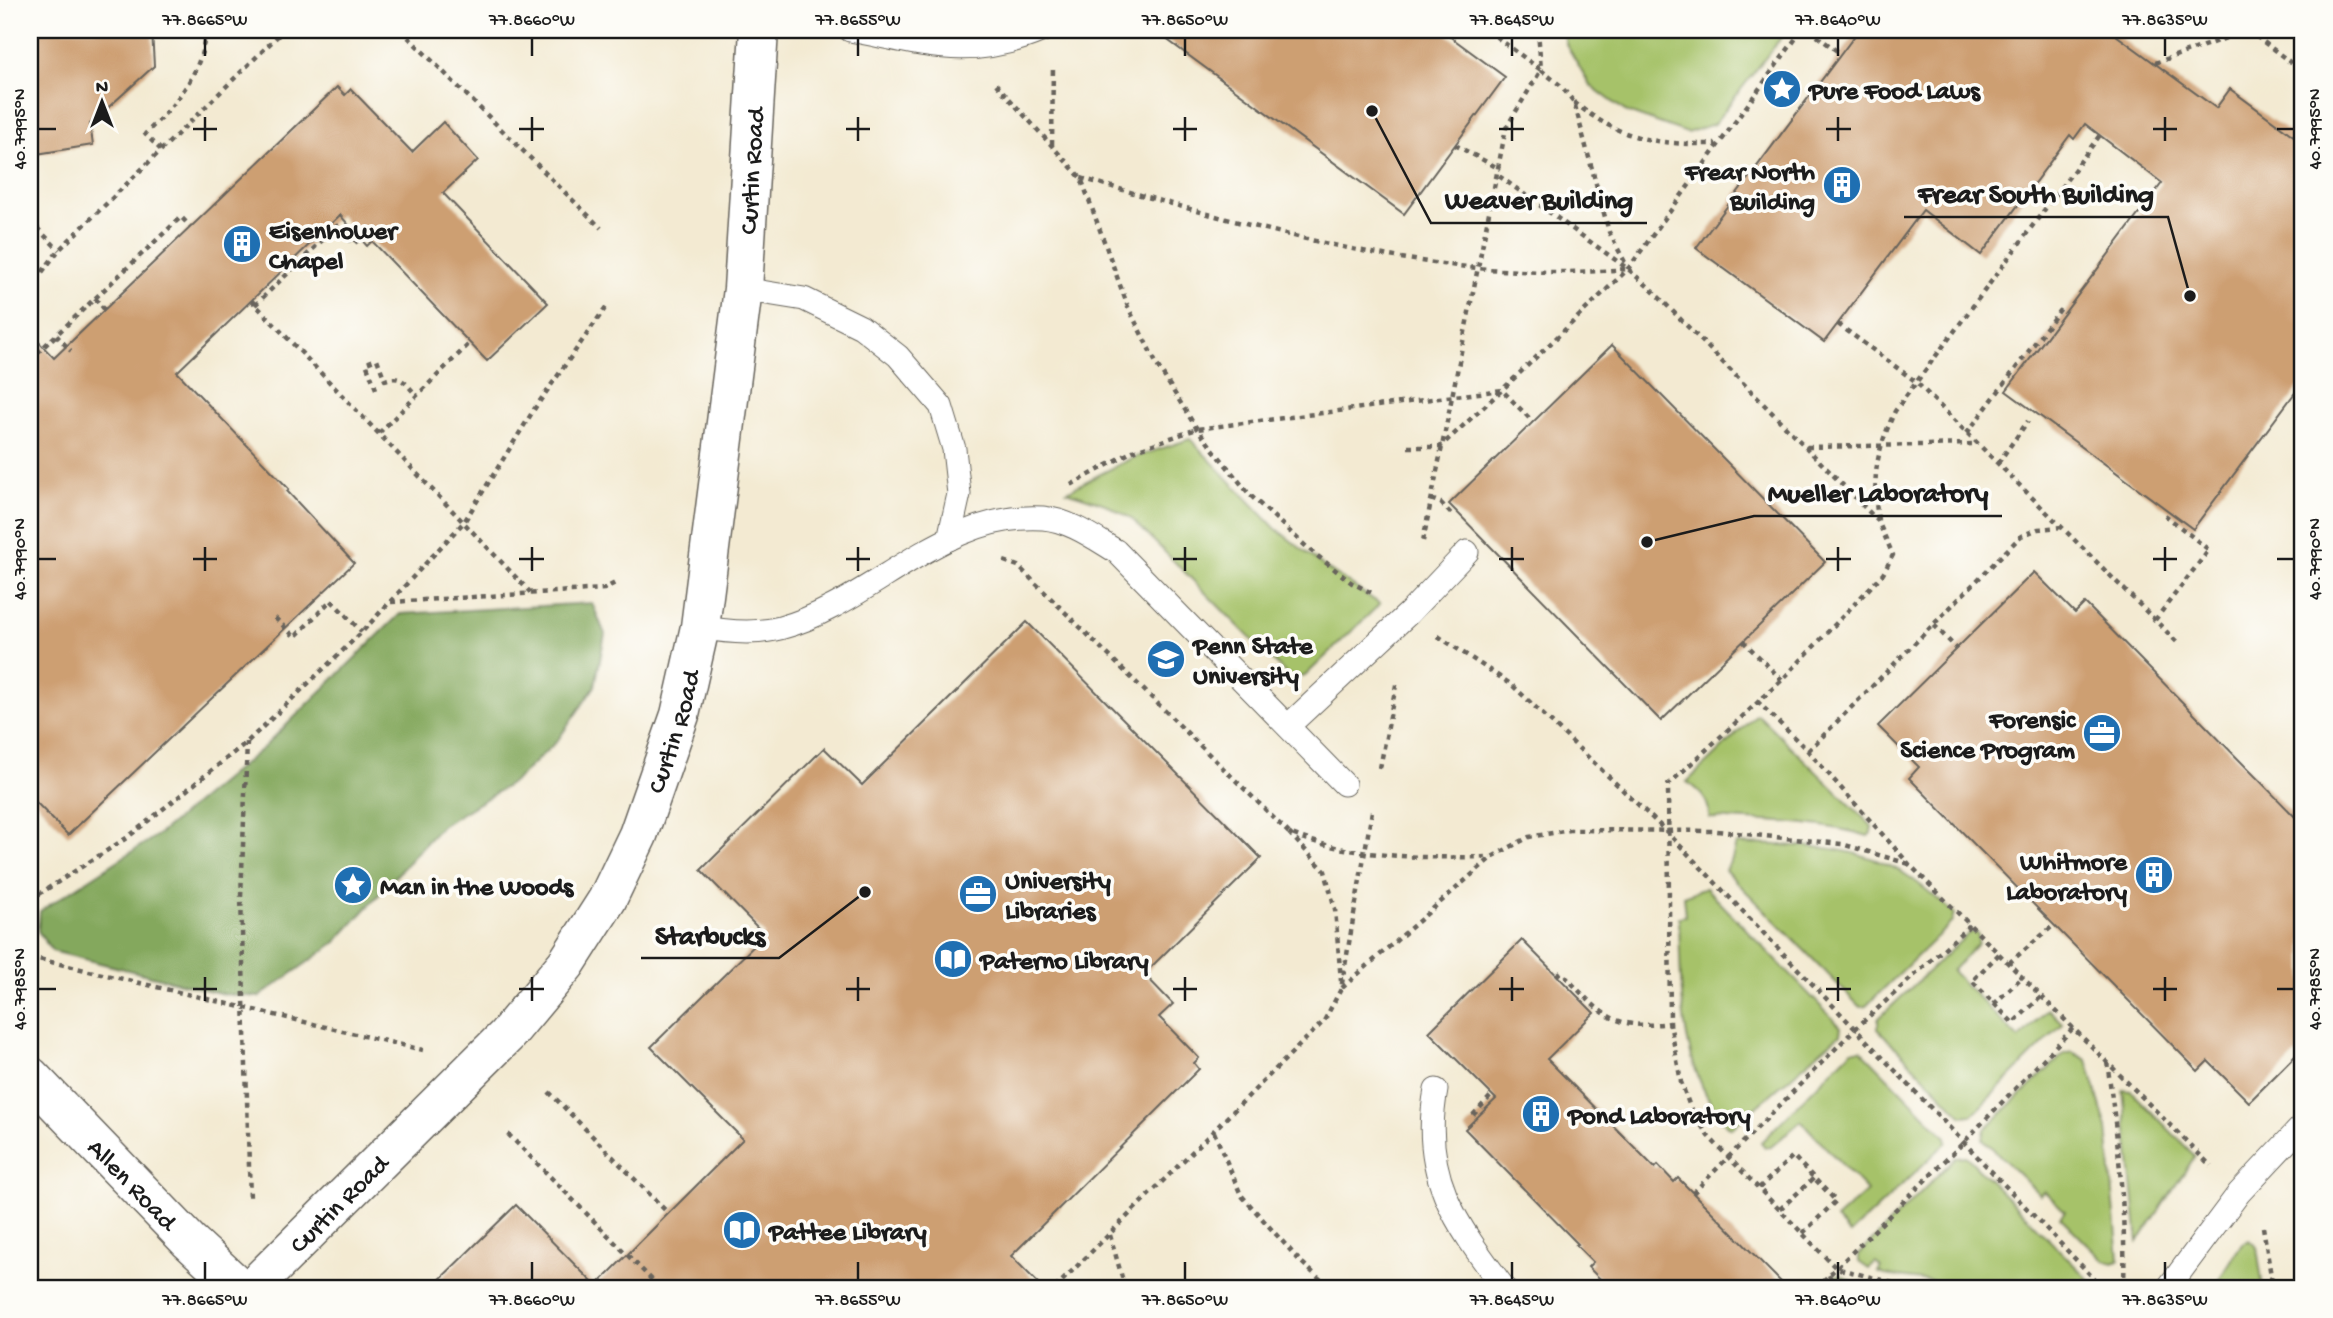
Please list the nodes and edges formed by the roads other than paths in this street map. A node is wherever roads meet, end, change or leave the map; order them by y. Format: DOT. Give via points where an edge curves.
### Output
graph roads {
  1 [pos="759,30"];
  2 [pos="850,30"];
  3 [pos="1043,30"];
  4 [pos="743,289"];
  5 [pos="949,539"];
  6 [pos="1467,552"];
  7 [pos="700,627"];
  8 [pos="1287,726"];
  9 [pos="1344,784"];
  10 [pos="30,1076"];
  11 [pos="1437,1090"];
  12 [pos="2303,1125"];
  13 [pos="240,1288"];
  14 [pos="252,1288"];
  15 [pos="1504,1288"];
  16 [pos="2168,1288"];
  1 -- 4 [label="street, Curtin Road"];
  2 -- 3 [label="lane" via="930,48 965,50"];
  4 -- 5 [label="lane" via="804,299 861,327 898,356 941,406 954,449 959,494"];
  4 -- 7 [label="street, Curtin Road"];
  5 -- 7 [label="lane" via="813,616 779,628 748,632"];
  5 -- 8 [label="lane" via="998,520 1045,518 1082,531 1116,551"];
  6 -- 8 [label="lane" via="1409,613"];
  7 -- 14 [label="street, Curtin Road" via="680,715 638,835 607,900 566,964 506,1036"];
  8 -- 9 [label="lane"];
  10 -- 13 [label="street, Allen Road"];
  11 -- 15 [label="lane" via="1430,1122 1432,1157 1444,1194 1472,1245"];
  12 -- 16 [label="lane" via="2239,1193"];
}
